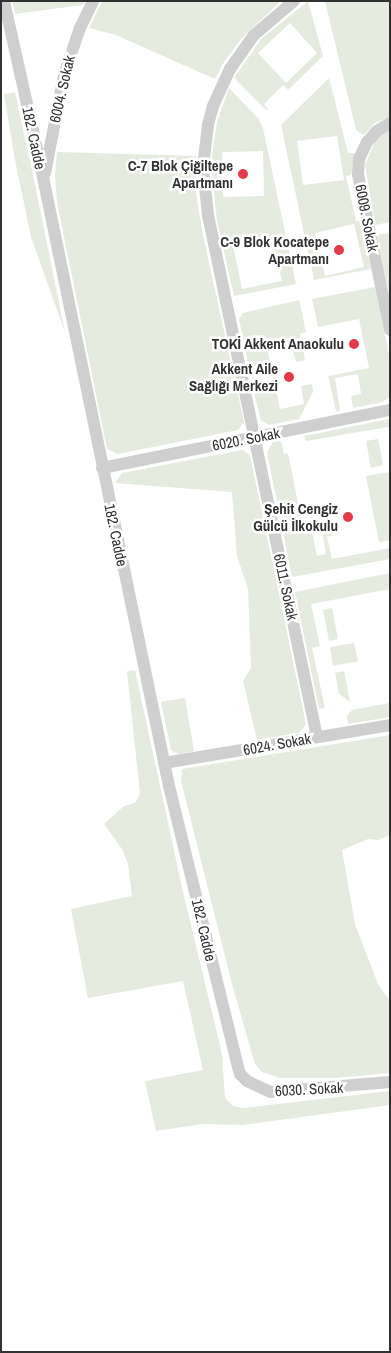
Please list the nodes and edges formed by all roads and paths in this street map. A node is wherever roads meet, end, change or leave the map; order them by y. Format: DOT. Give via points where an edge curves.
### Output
graph roads {
  1 [pos="4,1"];
  2 [pos="93,1"];
  3 [pos="294,1"];
  4 [pos="390,123"];
  5 [pos="43,181"];
  6 [pos="390,330"];
  7 [pos="390,410"];
  8 [pos="255,437"];
  9 [pos="102,468"];
  10 [pos="390,726"];
  11 [pos="317,737"];
  12 [pos="164,763"];
  13 [pos="238,1067"];
  14 [pos="390,1082"];
  1 -- 5 [label="street, 182. Cadde"];
  2 -- 5 [label="street, 6004. Sokak" via="64,75"];
  3 -- 8 [label="street, 6011. Sokak" via="254,35 230,69 213,106 204,145 208,215"];
  4 -- 6 [label="street, 6009. Sokak" via="371,136 358,165"];
  5 -- 9 [label="street, 182. Cadde"];
  7 -- 8 [label="street, 6020. Sokak"];
  8 -- 9 [label="street, 6020. Sokak"];
  8 -- 11 [label="street, 6011. Sokak"];
  9 -- 12 [label="street, 182. Cadde"];
  10 -- 11 [label="street, 6024. Sokak"];
  11 -- 12 [label="street, 6024. Sokak"];
  12 -- 13 [label="street, 182. Cadde"];
  13 -- 14 [label="street, 6030. Sokak" via="247,1081 271,1092"];
}
